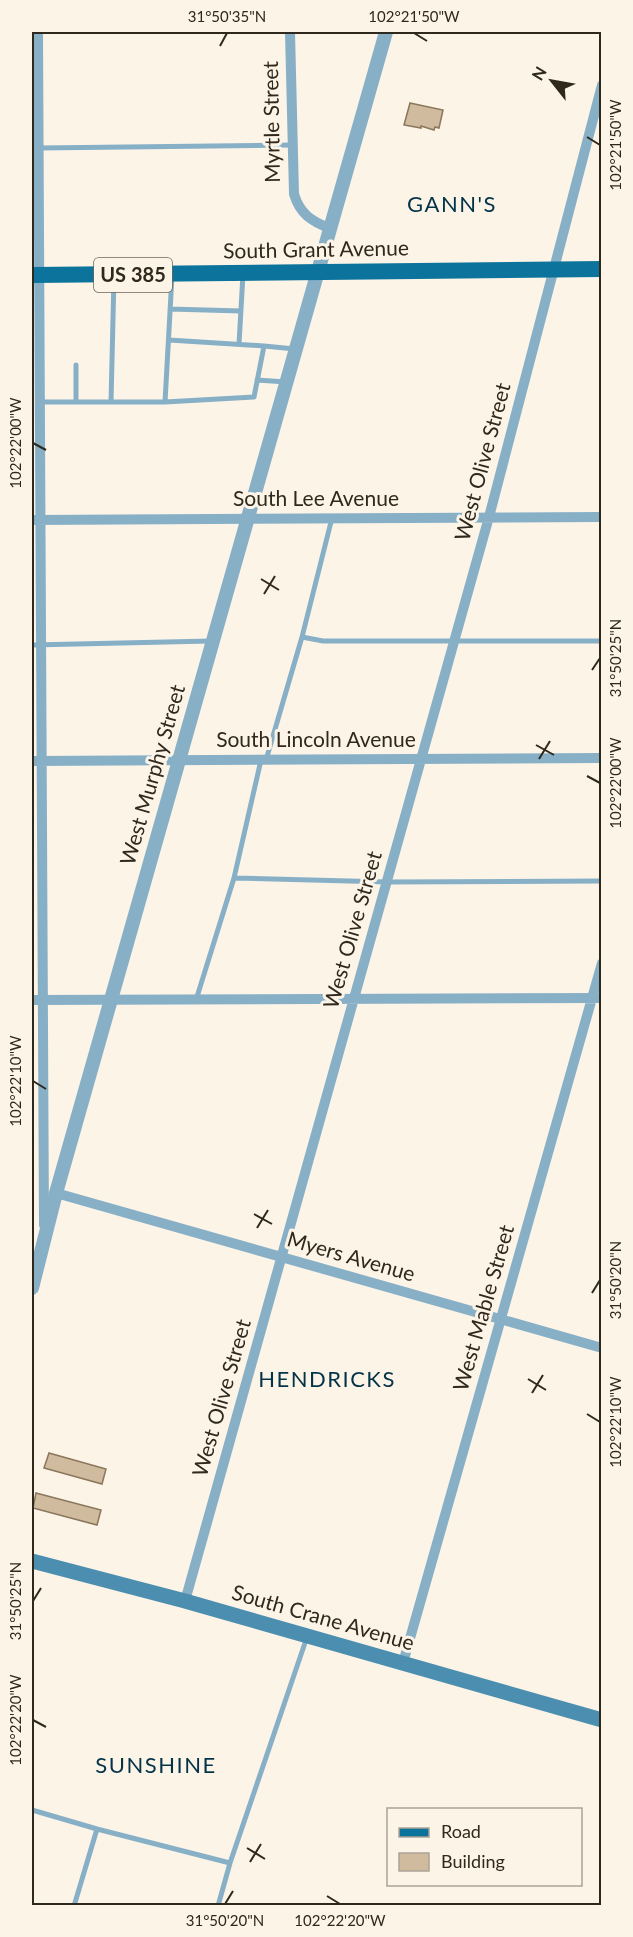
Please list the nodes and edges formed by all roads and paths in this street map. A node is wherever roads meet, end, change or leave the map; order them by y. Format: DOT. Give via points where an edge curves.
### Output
graph roads {
  1 [pos="38,32"];
  2 [pos="290,32"];
  3 [pos="386,32"];
  4 [pos="602,85"];
  5 [pos="292,144"];
  6 [pos="38,148"];
  7 [pos="35,228"];
  8 [pos="331,229"];
  9 [pos="555,269"];
  10 [pos="602,269"];
  11 [pos="317,273"];
  12 [pos="243,274"];
  13 [pos="35,275"];
  14 [pos="114,275"];
  15 [pos="172,275"];
  16 [pos="170,309"];
  17 [pos="241,311"];
  18 [pos="35,315"];
  19 [pos="169,340"];
  20 [pos="239,344"];
  21 [pos="264,346"];
  22 [pos="296,349"];
  23 [pos="76,365"];
  24 [pos="257,380"];
  25 [pos="286,382"];
  26 [pos="39,402"];
  27 [pos="76,402"];
  28 [pos="111,402"];
  29 [pos="165,402"];
  30 [pos="489,517"];
  31 [pos="602,517"];
  32 [pos="332,518"];
  33 [pos="248,519"];
  34 [pos="36,520"];
  35 [pos="302,638"];
  36 [pos="213,641"];
  37 [pos="602,641"];
  38 [pos="454,642"];
  39 [pos="36,645"];
  40 [pos="602,758"];
  41 [pos="421,759"];
  42 [pos="263,760"];
  43 [pos="36,761"];
  44 [pos="179,761"];
  45 [pos="234,878"];
  46 [pos="602,881"];
  47 [pos="387,882"];
  48 [pos="602,963"];
  49 [pos="596,998"];
  50 [pos="354,999"];
  51 [pos="37,1000"];
  52 [pos="111,1000"];
  53 [pos="196,1000"];
  54 [pos="56,1193"];
  55 [pos="40,1242"];
  56 [pos="282,1257"];
  57 [pos="32,1288"];
  58 [pos="501,1320"];
  59 [pos="602,1348"];
  60 [pos="32,1561"];
  61 [pos="185,1601"];
  62 [pos="308,1636"];
  63 [pos="403,1663"];
  64 [pos="602,1720"];
  65 [pos="32,1810"];
  66 [pos="97,1829"];
  67 [pos="230,1863"];
  68 [pos="74,1905"];
  69 [pos="218,1905"];
  1 -- 6 [label="street"];
  2 -- 5 [label="street, Myrtle Street"];
  3 -- 8 [label="street, West Murphy Street"];
  4 -- 9 [label="street, West Olive Street"];
  5 -- 6 [label="lane"];
  5 -- 8 [label="street, Myrtle Street" via="297,206 305,216"];
  6 -- 7 [label="street"];
  7 -- 13 [label="street"];
  8 -- 11 [label="street, West Murphy Street"];
  9 -- 10 [label="main road, South Grant Avenue / US 385"];
  9 -- 11 [label="main road, South Grant Avenue / US 385"];
  9 -- 30 [label="street, West Olive Street"];
  11 -- 12 [label="main road, South Grant Avenue / US 385"];
  11 -- 22 [label="street, West Murphy Street"];
  12 -- 15 [label="main road, South Grant Avenue / US 385"];
  12 -- 17 [label="lane"];
  13 -- 14 [label="main road, South Grant Avenue / US 385"];
  13 -- 18 [label="street"];
  14 -- 15 [label="main road, South Grant Avenue / US 385"];
  14 -- 28 [label="lane"];
  15 -- 16 [label="lane"];
  16 -- 17 [label="lane"];
  16 -- 19 [label="lane"];
  17 -- 20 [label="lane"];
  18 -- 26 [label="street"];
  19 -- 20 [label="lane"];
  19 -- 29 [label="lane"];
  20 -- 21 [label="lane"];
  21 -- 22 [label="lane"];
  21 -- 24 [label="lane"];
  22 -- 25 [label="street, West Murphy Street"];
  23 -- 27 [label="lane"];
  24 -- 25 [label="lane"];
  24 -- 29 [label="lane" via="254,397"];
  25 -- 33 [label="street, West Murphy Street"];
  26 -- 27 [label="lane"];
  26 -- 34 [label="street"];
  27 -- 28 [label="lane"];
  28 -- 29 [label="lane"];
  30 -- 31 [label="street, South Lee Avenue"];
  30 -- 32 [label="street, South Lee Avenue"];
  30 -- 38 [label="street, West Olive Street"];
  32 -- 33 [label="street, South Lee Avenue"];
  32 -- 35 [label="lane"];
  33 -- 34 [label="street, South Lee Avenue"];
  33 -- 36 [label="street, West Murphy Street"];
  34 -- 39 [label="street"];
  35 -- 38 [label="lane"];
  35 -- 42 [label="lane"];
  36 -- 39 [label="lane"];
  36 -- 44 [label="street, West Murphy Street"];
  37 -- 38 [label="lane"];
  38 -- 41 [label="street, West Olive Street"];
  39 -- 43 [label="street"];
  40 -- 41 [label="street, South Lincoln Avenue"];
  41 -- 42 [label="street, South Lincoln Avenue"];
  41 -- 47 [label="street, West Olive Street"];
  42 -- 44 [label="street, South Lincoln Avenue"];
  42 -- 45 [label="lane"];
  43 -- 44 [label="street, South Lincoln Avenue"];
  43 -- 51 [label="street"];
  44 -- 52 [label="street, West Murphy Street"];
  45 -- 47 [label="lane"];
  45 -- 53 [label="lane"];
  46 -- 47 [label="lane"];
  47 -- 50 [label="street, West Olive Street"];
  48 -- 49 [label="street, West Mable Street"];
  49 -- 50 [label="street"];
  49 -- 58 [label="street, West Mable Street"];
  50 -- 53 [label="street"];
  50 -- 56 [label="street, West Olive Street"];
  51 -- 52 [label="street"];
  51 -- 55 [label="street"];
  52 -- 53 [label="street"];
  52 -- 54 [label="street, West Murphy Street"];
  54 -- 55 [label="street, West Murphy Street"];
  54 -- 56 [label="street, Myers Avenue"];
  55 -- 57 [label="street, West Murphy Street"];
  56 -- 58 [label="street, Myers Avenue"];
  56 -- 61 [label="street, West Olive Street"];
  58 -- 59 [label="street, Myers Avenue"];
  58 -- 63 [label="street, West Mable Street"];
  60 -- 61 [label="main road, South Crane Avenue"];
  61 -- 62 [label="main road, South Crane Avenue"];
  62 -- 63 [label="main road, South Crane Avenue"];
  62 -- 67 [label="lane"];
  63 -- 64 [label="main road, South Crane Avenue"];
  65 -- 66 [label="lane"];
  66 -- 67 [label="lane"];
  66 -- 68 [label="lane"];
  67 -- 69 [label="lane"];
}
